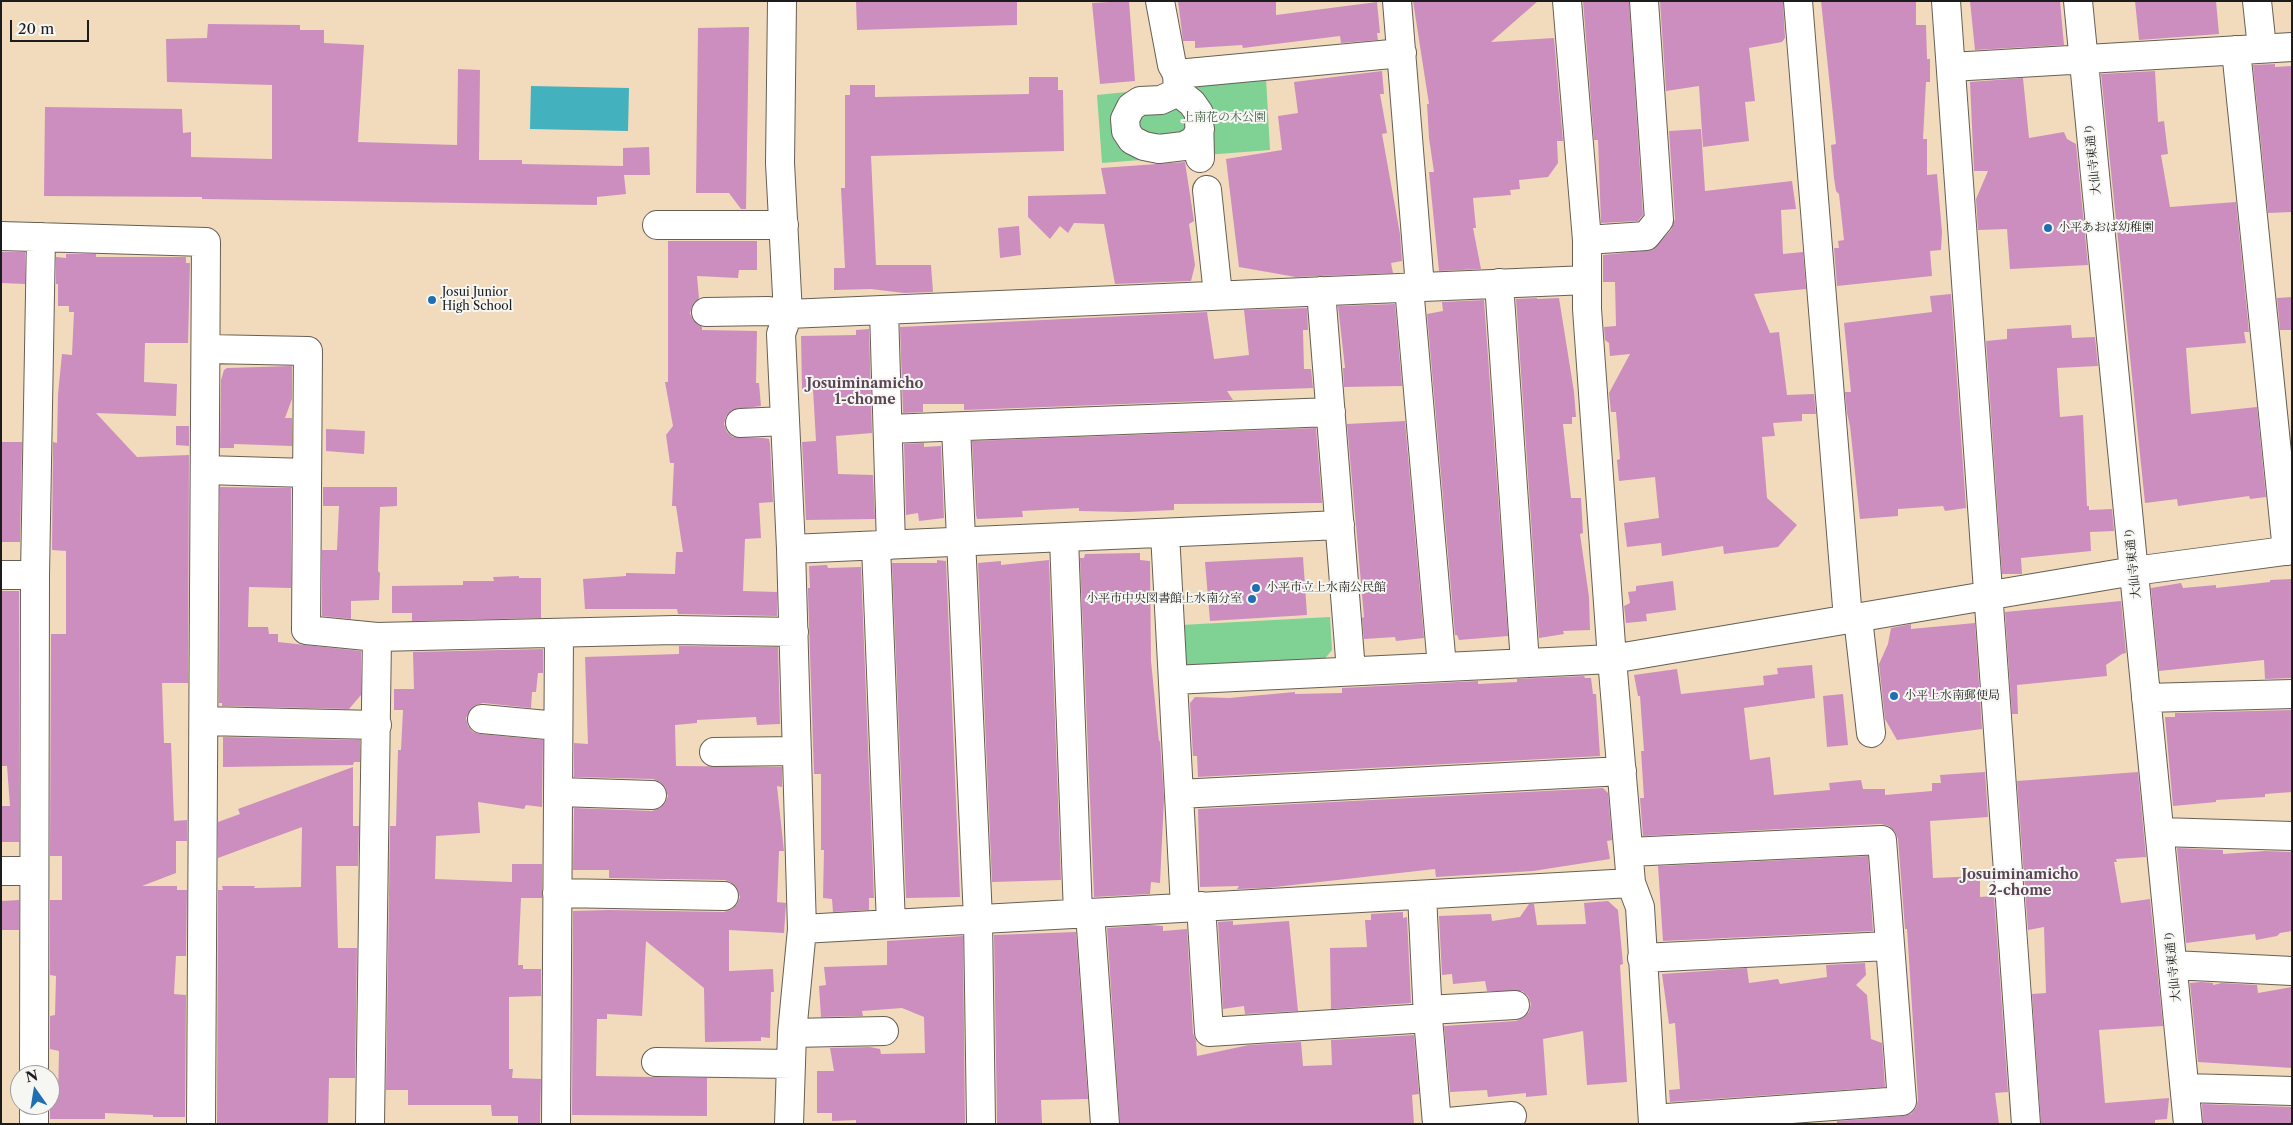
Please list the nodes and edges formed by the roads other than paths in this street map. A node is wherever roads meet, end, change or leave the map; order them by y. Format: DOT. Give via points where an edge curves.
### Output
graph roads {
  1 [pos="782,1"];
  2 [pos="1160,1"];
  3 [pos="1397,1"];
  4 [pos="1567,1"];
  5 [pos="1644,1"];
  6 [pos="1798,1"];
  7 [pos="1946,1"];
  8 [pos="2078,1"];
  9 [pos="2257,1"];
  10 [pos="2292,46"];
  11 [pos="2249,49"];
  12 [pos="1402,53"];
  13 [pos="2083,59"];
  14 [pos="1951,67"];
  15 [pos="1177,83"];
  16 [pos="1200,129"];
  17 [pos="1200,158"];
  18 [pos="1207,190"];
  19 [pos="657,225"];
  20 [pos="784,225"];
  21 [pos="1,236"];
  22 [pos="41,238"];
  23 [pos="1587,240"];
  24 [pos="1587,280"];
  25 [pos="1498,283"];
  26 [pos="1415,287"];
  27 [pos="1321,291"];
  28 [pos="1218,295"];
  29 [pos="884,310"];
  30 [pos="706,312"];
  31 [pos="788,314"];
  32 [pos="207,349"];
  33 [pos="1331,412"];
  34 [pos="785,421"];
  35 [pos="740,423"];
  36 [pos="956,427"];
  37 [pos="888,430"];
  38 [pos="205,470"];
  39 [pos="307,473"];
  40 [pos="1340,525"];
  41 [pos="1165,533"];
  42 [pos="1064,538"];
  43 [pos="961,542"];
  44 [pos="884,545"];
  45 [pos="791,549"];
  46 [pos="2290,551"];
  47 [pos="2134,571"];
  48 [pos="1,575"];
  49 [pos="35,575"];
  50 [pos="1987,597"];
  51 [pos="1853,619"];
  52 [pos="794,632"];
  53 [pos="559,633"];
  54 [pos="377,636"];
  55 [pos="1612,659"];
  56 [pos="1524,663"];
  57 [pos="1442,667"];
  58 [pos="1352,672"];
  59 [pos="1173,680"];
  60 [pos="2292,694"];
  61 [pos="2146,698"];
  62 [pos="482,719"];
  63 [pos="204,721"];
  64 [pos="377,725"];
  65 [pos="558,726"];
  66 [pos="1871,733"];
  67 [pos="797,751"];
  68 [pos="714,752"];
  69 [pos="1622,771"];
  70 [pos="558,792"];
  71 [pos="1179,794"];
  72 [pos="652,795"];
  73 [pos="2160,832"];
  74 [pos="2292,836"];
  75 [pos="1629,852"];
  76 [pos="1,871"];
  77 [pos="34,872"];
  78 [pos="1632,883"];
  79 [pos="557,894"];
  80 [pos="1422,895"];
  81 [pos="724,896"];
  82 [pos="1193,907"];
  83 [pos="1084,913"];
  84 [pos="978,919"];
  85 [pos="891,924"];
  86 [pos="802,929"];
  87 [pos="1888,946"];
  88 [pos="1642,958"];
  89 [pos="2173,965"];
  90 [pos="2292,971"];
  91 [pos="1515,1005"];
  92 [pos="1428,1014"];
  93 [pos="884,1031"];
  94 [pos="792,1033"];
  95 [pos="656,1062"];
  96 [pos="791,1064"];
  97 [pos="34,1065"];
  98 [pos="2185,1088"];
  99 [pos="2292,1091"];
  100 [pos="1512,1116"];
  101 [pos="1653,1122"];
  102 [pos="1437,1123"];
  103 [pos="201,1124"];
  104 [pos="370,1124"];
  105 [pos="556,1124"];
  106 [pos="789,1124"];
  107 [pos="982,1124"];
  108 [pos="1105,1124"];
  109 [pos="2026,1124"];
  110 [pos="2188,1124"];
  1 -- 20 [label="street" via="780,162"];
  2 -- 15 [label="street"];
  3 -- 12 [label="street"];
  4 -- 23 [label="street"];
  5 -- 23 [label="street" via="1658,220 1646,236"];
  6 -- 51 [label="street"];
  7 -- 14 [label="street"];
  8 -- 13 [label="street, 大仙寺東通り"];
  9 -- 11 [label="street"];
  10 -- 11 [label="street"];
  11 -- 13 [label="street"];
  11 -- 46 [label="street"];
  12 -- 15 [label="street"];
  12 -- 26 [label="street"];
  13 -- 14 [label="street"];
  13 -- 47 [label="street, 大仙寺東通り"];
  14 -- 50 [label="street"];
  15 -- 16 [label="street" via="1199,114"];
  15 -- 16 [label="street" via="1161,100 1140,101 1131,107 1125,119 1126,131 1132,140 1159,149 1184,146 1195,140"];
  16 -- 17 [label="street"];
  18 -- 28 [label="street"];
  19 -- 20 [label="street"];
  20 -- 31 [label="street"];
  21 -- 22 [label="street"];
  22 -- 32 [label="street" via="206,242"];
  22 -- 49 [label="street"];
  23 -- 24 [label="street"];
  24 -- 25 [label="street"];
  24 -- 55 [label="street"];
  25 -- 26 [label="street"];
  25 -- 56 [label="street"];
  26 -- 27 [label="street"];
  26 -- 57 [label="street"];
  27 -- 28 [label="street"];
  27 -- 33 [label="street"];
  28 -- 29 [label="street"];
  29 -- 31 [label="street"];
  29 -- 37 [label="street"];
  30 -- 31 [label="street" via="769,311"];
  31 -- 34 [label="street" via="781,334"];
  32 -- 38 [label="street"];
  32 -- 39 [label="street" via="308,351"];
  33 -- 36 [label="street"];
  33 -- 40 [label="street"];
  34 -- 35 [label="street"];
  34 -- 45 [label="street"];
  36 -- 37 [label="street"];
  36 -- 43 [label="street"];
  37 -- 44 [label="street"];
  38 -- 39 [label="street"];
  38 -- 63 [label="street"];
  39 -- 54 [label="street" via="306,630"];
  40 -- 41 [label="street"];
  40 -- 58 [label="street"];
  41 -- 42 [label="street"];
  41 -- 59 [label="street"];
  42 -- 43 [label="street"];
  42 -- 83 [label="street"];
  43 -- 44 [label="street"];
  43 -- 84 [label="street"];
  44 -- 45 [label="street"];
  44 -- 85 [label="street"];
  45 -- 52 [label="street"];
  46 -- 47 [label="street"];
  47 -- 50 [label="street"];
  47 -- 61 [label="street, 大仙寺東通り"];
  48 -- 49 [label="street"];
  49 -- 77 [label="street"];
  50 -- 51 [label="street"];
  50 -- 109 [label="street"];
  51 -- 55 [label="street"];
  51 -- 66 [label="street"];
  52 -- 53 [label="street" via="675,630"];
  52 -- 67 [label="street"];
  53 -- 54 [label="street"];
  53 -- 65 [label="street"];
  54 -- 64 [label="street"];
  55 -- 56 [label="street"];
  55 -- 69 [label="street"];
  56 -- 57 [label="street"];
  57 -- 58 [label="street"];
  58 -- 59 [label="street"];
  59 -- 71 [label="street"];
  60 -- 61 [label="street"];
  61 -- 73 [label="street, 大仙寺東通り"];
  62 -- 65 [label="street"];
  63 -- 64 [label="street"];
  63 -- 103 [label="street"];
  64 -- 104 [label="street"];
  65 -- 70 [label="street"];
  67 -- 68 [label="street"];
  67 -- 86 [label="street"];
  69 -- 71 [label="street"];
  69 -- 75 [label="street"];
  70 -- 72 [label="street"];
  70 -- 79 [label="street"];
  71 -- 82 [label="street"];
  73 -- 74 [label="street"];
  73 -- 89 [label="street, 大仙寺東通り"];
  75 -- 78 [label="street"];
  75 -- 87 [label="street" via="1882,840"];
  76 -- 77 [label="street"];
  77 -- 97 [label="street"];
  78 -- 80 [label="street"];
  78 -- 88 [label="street" via="1640,907"];
  79 -- 81 [label="street"];
  79 -- 105 [label="street"];
  80 -- 82 [label="street"];
  80 -- 92 [label="street"];
  82 -- 83 [label="street"];
  82 -- 92 [label="street" via="1209,1032"];
  83 -- 84 [label="street"];
  83 -- 108 [label="street"];
  84 -- 85 [label="street"];
  84 -- 107 [label="street"];
  85 -- 86 [label="street"];
  86 -- 94 [label="street"];
  87 -- 88 [label="street"];
  87 -- 101 [label="street" via="1902,1101"];
  88 -- 101 [label="street"];
  89 -- 90 [label="street"];
  89 -- 98 [label="street, 大仙寺東通り"];
  91 -- 92 [label="street"];
  92 -- 102 [label="street"];
  93 -- 94 [label="street"];
  94 -- 96 [label="street"];
  95 -- 96 [label="street"];
  96 -- 106 [label="street"];
  98 -- 99 [label="street"];
  98 -- 110 [label="street, 大仙寺東通り"];
  100 -- 102 [label="street"];
}
